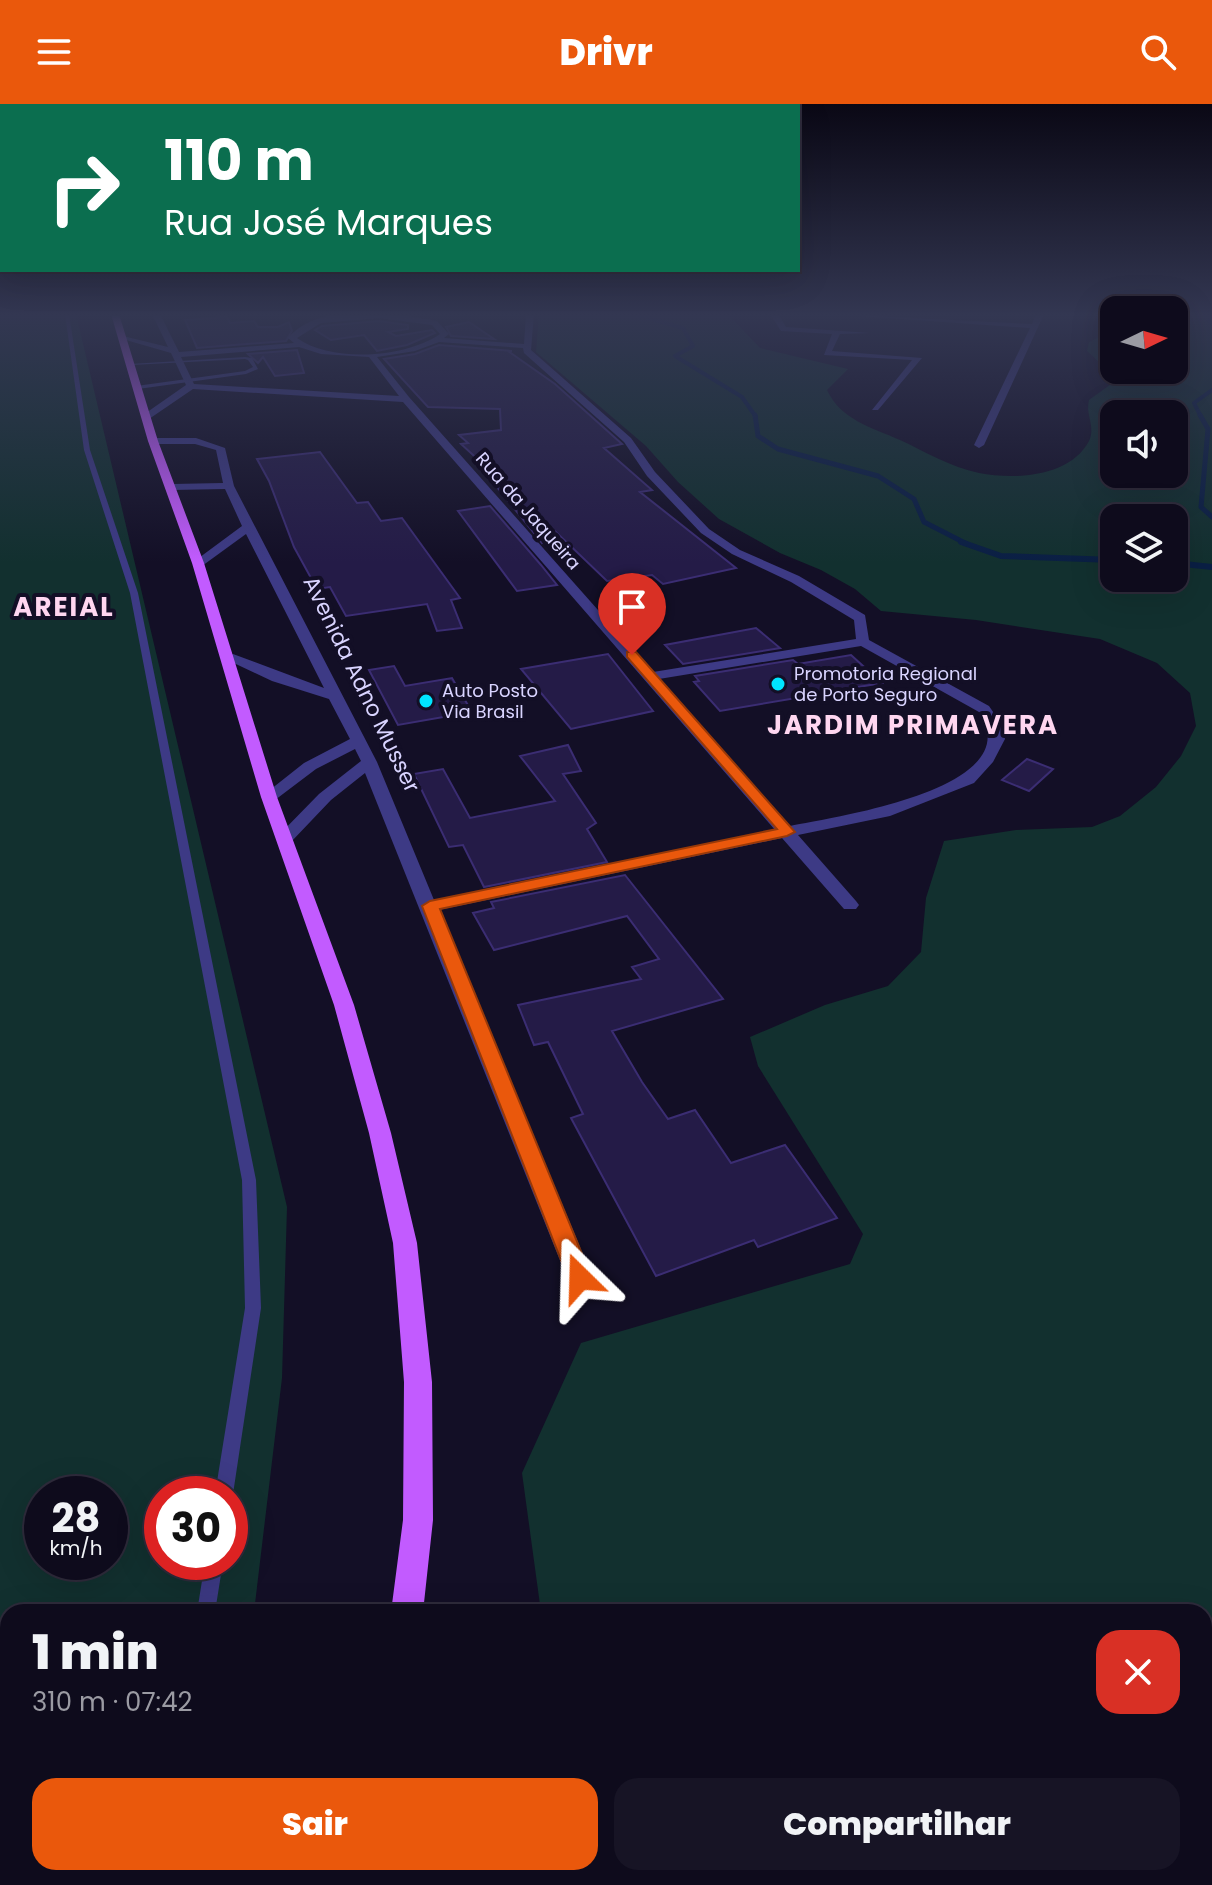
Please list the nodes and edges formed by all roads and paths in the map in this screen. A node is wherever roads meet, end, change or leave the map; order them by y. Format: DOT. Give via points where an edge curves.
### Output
graph roads {
  1 [pos="79,397"];
  2 [pos="141,397"];
  3 [pos="172,397"];
  4 [pos="379,397"];
  5 [pos="577,397"];
  6 [pos="884,397"];
  7 [pos="1002,397"];
  8 [pos="406,399"];
  9 [pos="875,408"];
  10 [pos="146,417"];
  11 [pos="153,441"];
  12 [pos="979,445"];
  13 [pos="229,486"];
  14 [pos="172,487"];
  15 [pos="248,527"];
  16 [pos="198,563"];
  17 [pos="863,642"];
  18 [pos="228,657"];
  19 [pos="651,676"];
  20 [pos="337,697"];
  21 [pos="358,741"];
  22 [pos="369,762"];
  23 [pos="269,797"];
  24 [pos="787,832"];
  25 [pos="285,838"];
  26 [pos="850,905"];
  27 [pos="430,906"];
  28 [pos="580,1278"];
  29 [pos="227,1476"];
  30 [pos="211,1580"];
  31 [pos="207,1604"];
  32 [pos="408,1604"];
  1 -- 29 [label="lane" via="87,450 134,593 249,1180 253,1308"];
  2 -- 10 [label="main road"];
  3 -- 10 [label="street"];
  4 -- 8 [label="street"];
  5 -- 17 [label="street" via="628,440 651,474 705,531 844,606 860,618"];
  6 -- 9 [label="street"];
  7 -- 12 [label="street"];
  8 -- 19 [label="street, Rua da Jaqueira"];
  10 -- 11 [label="main road"];
  11 -- 13 [label="street, Avenida Adno Musser" via="196,441 220,448"];
  11 -- 14 [label="main road"];
  13 -- 14 [label="street"];
  13 -- 15 [label="street, Avenida Adno Musser"];
  14 -- 16 [label="main road"];
  15 -- 16 [label="street"];
  15 -- 20 [label="street, Avenida Adno Musser"];
  16 -- 18 [label="main road"];
  17 -- 19 [label="street"];
  17 -- 24 [label="street" via="984,709 997,739 968,780 884,812"];
  18 -- 20 [label="street"];
  18 -- 23 [label="main road"];
  19 -- 24 [label="street, Rua da Jaqueira"];
  20 -- 21 [label="street, Avenida Adno Musser"];
  21 -- 22 [label="street, Avenida Adno Musser"];
  21 -- 23 [label="street" via="310,766"];
  22 -- 25 [label="street"];
  22 -- 27 [label="street, Avenida Adno Musser"];
  23 -- 25 [label="main road"];
  24 -- 26 [label="street, Rua da Jaqueira"];
  24 -- 27 [label="street"];
  25 -- 32 [label="main road" via="344,1005 405,1243 418,1382 418,1520"];
  27 -- 28 [label="street, Avenida Adno Musser"];
  30 -- 31 [label="lane"];
}
